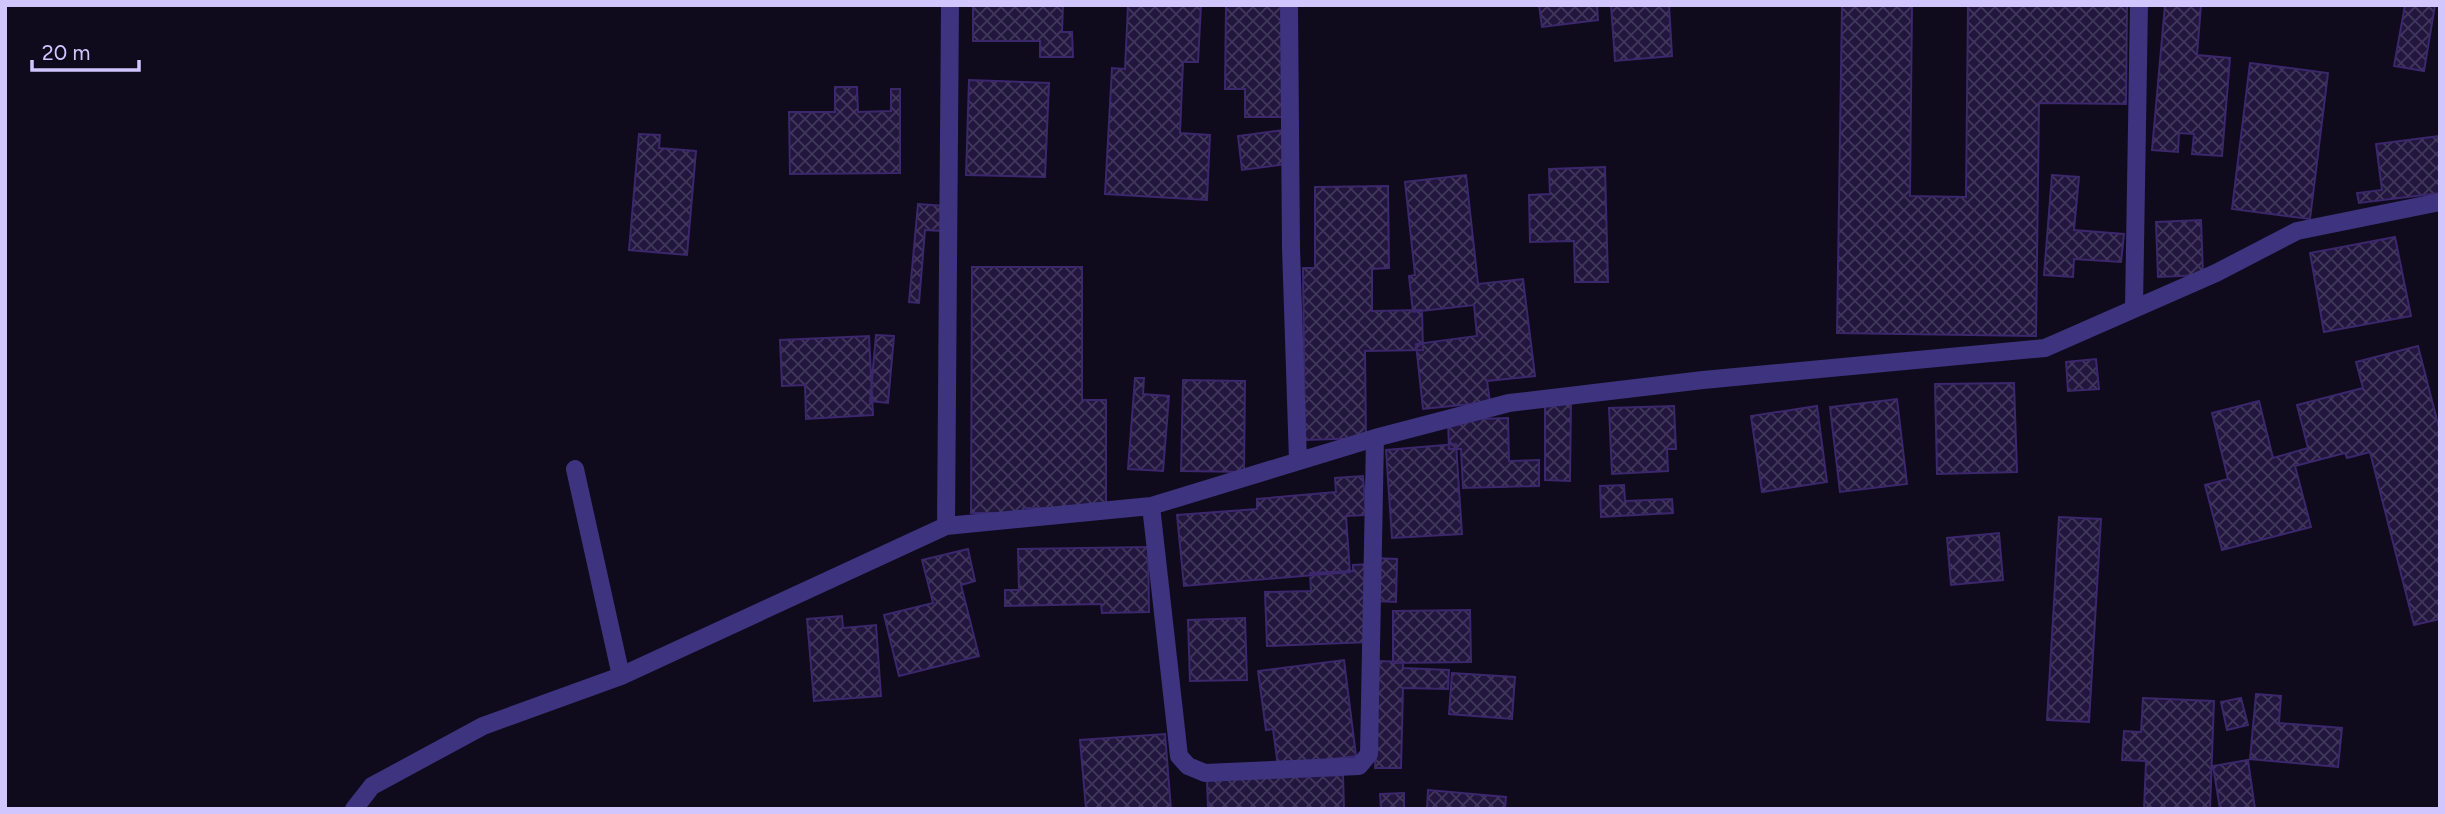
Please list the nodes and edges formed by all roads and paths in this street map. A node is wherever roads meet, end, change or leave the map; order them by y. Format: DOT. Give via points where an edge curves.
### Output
graph roads {
  1 [pos="950,5"];
  2 [pos="1289,5"];
  3 [pos="2139,5"];
  4 [pos="2440,202"];
  5 [pos="2134,307"];
  6 [pos="1375,438"];
  7 [pos="1298,461"];
  8 [pos="575,469"];
  9 [pos="1150,506"];
  10 [pos="946,526"];
  11 [pos="621,676"];
  12 [pos="354,809"];
  1 -- 10 [label="street"];
  2 -- 7 [label="street"];
  3 -- 5 [label="street"];
  4 -- 5 [label="street" via="2297,231 2216,273"];
  5 -- 6 [label="street" via="2045,348 1509,403"];
  6 -- 7 [label="street"];
  6 -- 9 [label="street" via="1368,754 1359,766 1205,773 1179,756"];
  7 -- 9 [label="street"];
  8 -- 11 [label="street"];
  9 -- 10 [label="street"];
  10 -- 11 [label="street"];
  11 -- 12 [label="street" via="483,726 372,786"];
}
